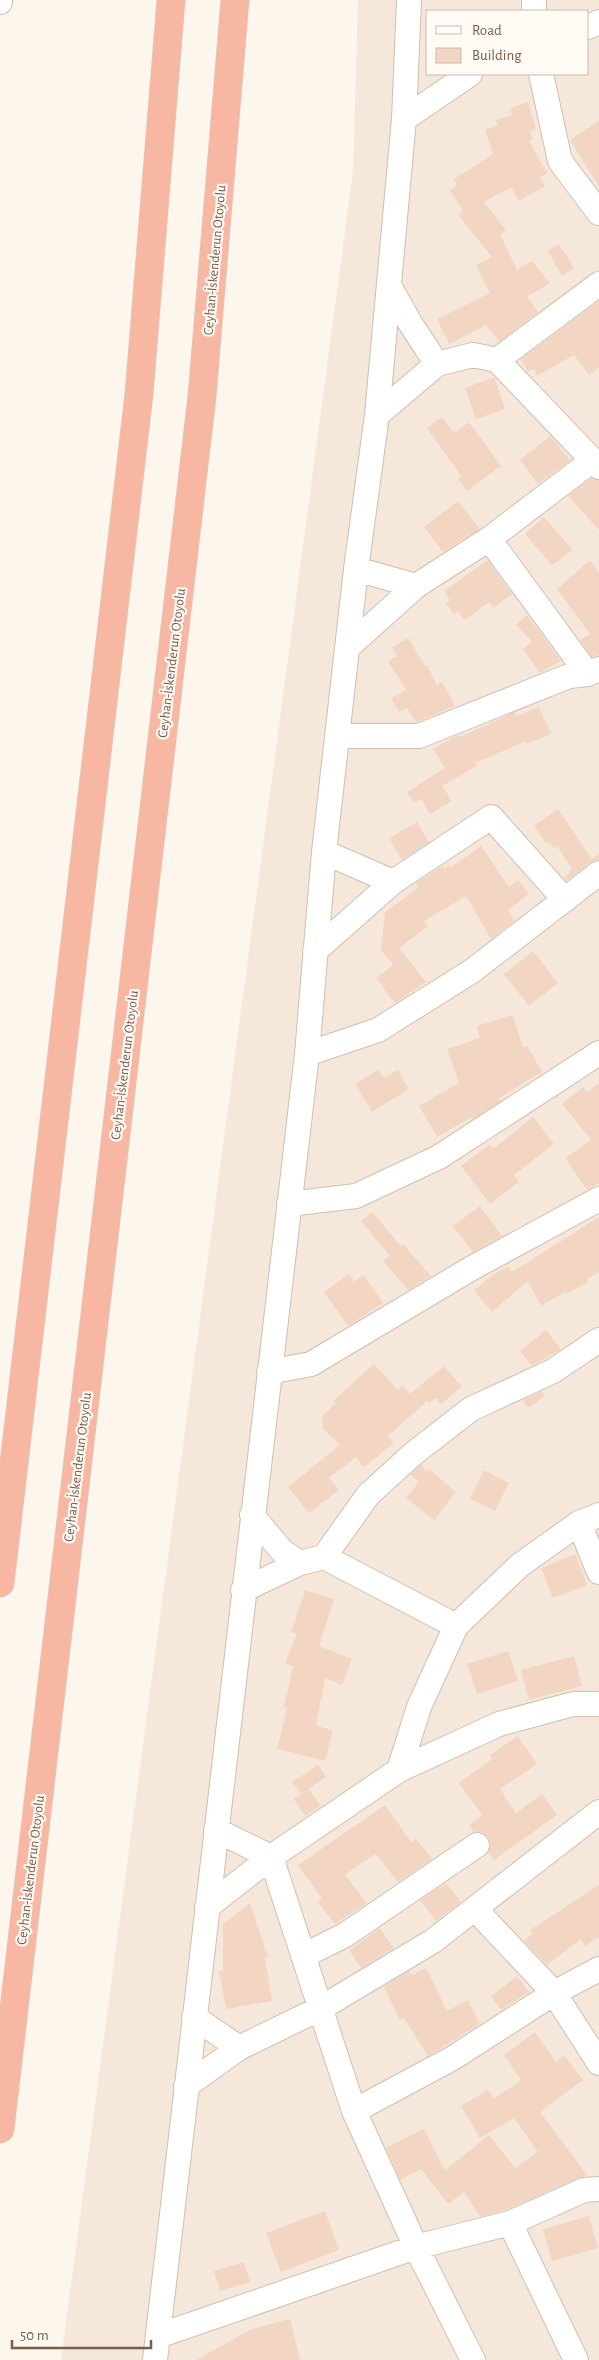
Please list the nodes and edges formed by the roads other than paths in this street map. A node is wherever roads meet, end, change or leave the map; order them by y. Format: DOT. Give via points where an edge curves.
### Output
graph roads {
  1 [pos="171,0"];
  2 [pos="235,0"];
  3 [pos="409,0"];
  4 [pos="418,36"];
  5 [pos="469,75"];
  6 [pos="541,75"];
  7 [pos="404,119"];
  8 [pos="599,213"];
  9 [pos="599,284"];
  10 [pos="390,287"];
  11 [pos="497,360"];
  12 [pos="437,364"];
  13 [pos="377,415"];
  14 [pos="596,463"];
  15 [pos="489,539"];
  16 [pos="356,569"];
  17 [pos="416,586"];
  18 [pos="348,647"];
  19 [pos="593,672"];
  20 [pos="338,736"];
  21 [pos="324,852"];
  22 [pos="599,874"];
  23 [pos="393,882"];
  24 [pos="565,900"];
  25 [pos="315,951"];
  26 [pos="599,1053"];
  27 [pos="306,1054"];
  28 [pos="599,1199"];
  29 [pos="289,1204"];
  30 [pos="599,1340"];
  31 [pos="269,1372"];
  32 [pos="252,1515"];
  33 [pos="589,1519"];
  34 [pos="324,1557"];
  35 [pos="300,1563"];
  36 [pos="599,1572"];
  37 [pos="0,1582"];
  38 [pos="243,1590"];
  39 [pos="456,1626"];
  40 [pos="599,1704"];
  41 [pos="400,1770"];
  42 [pos="599,1812"];
  43 [pos="216,1830"];
  44 [pos="477,1845"];
  45 [pos="271,1857"];
  46 [pos="207,1907"];
  47 [pos="475,1909"];
  48 [pos="304,1956"];
  49 [pos="599,1969"];
  50 [pos="554,1993"];
  51 [pos="321,2008"];
  52 [pos="194,2017"];
  53 [pos="239,2048"];
  54 [pos="599,2063"];
  55 [pos="186,2086"];
  56 [pos="354,2111"];
  57 [pos="0,2129"];
  58 [pos="599,2189"];
  59 [pos="510,2223"];
  60 [pos="416,2247"];
  61 [pos="158,2336"];
  62 [pos="155,2360"];
  63 [pos="473,2360"];
  64 [pos="576,2360"];
  1 -- 37 [label="highway" via="139,394"];
  2 -- 57 [label="highway, Ceyhan-İskenderun Otoyolu" via="202,396"];
  3 -- 4 [label="street"];
  4 -- 7 [label="street"];
  5 -- 7 [label="street"];
  6 -- 8 [label="street" via="560,161"];
  7 -- 10 [label="street"];
  9 -- 11 [label="street"];
  10 -- 12 [label="street"];
  10 -- 13 [label="street"];
  11 -- 12 [label="street" via="473,355"];
  11 -- 14 [label="street"];
  12 -- 13 [label="street"];
  13 -- 16 [label="street"];
  14 -- 15 [label="street"];
  15 -- 17 [label="street"];
  15 -- 19 [label="street"];
  16 -- 17 [label="street"];
  16 -- 18 [label="street"];
  17 -- 18 [label="street"];
  18 -- 20 [label="street"];
  19 -- 20 [label="street" via="569,676 419,736"];
  20 -- 21 [label="street"];
  21 -- 23 [label="street"];
  21 -- 25 [label="street"];
  22 -- 24 [label="street"];
  23 -- 24 [label="street" via="491,817"];
  23 -- 25 [label="street"];
  24 -- 27 [label="street" via="472,971 378,1030"];
  25 -- 27 [label="street"];
  26 -- 29 [label="street" via="439,1157 356,1196"];
  27 -- 29 [label="street"];
  28 -- 31 [label="street" via="472,1268 311,1364"];
  29 -- 31 [label="street"];
  30 -- 34 [label="street" via="553,1371 471,1409 413,1454 368,1495"];
  31 -- 32 [label="street"];
  32 -- 35 [label="street" via="282,1551"];
  32 -- 38 [label="street"];
  33 -- 36 [label="street"];
  33 -- 39 [label="street" via="520,1565"];
  34 -- 35 [label="street"];
  34 -- 39 [label="street"];
  35 -- 38 [label="street"];
  38 -- 43 [label="street"];
  39 -- 41 [label="street" via="419,1708"];
  40 -- 41 [label="street" via="573,1704 499,1724"];
  41 -- 45 [label="street"];
  42 -- 47 [label="street"];
  43 -- 45 [label="street"];
  43 -- 46 [label="street"];
  44 -- 48 [label="street" via="345,1935"];
  45 -- 46 [label="street"];
  45 -- 48 [label="street"];
  46 -- 52 [label="street"];
  47 -- 50 [label="street"];
  47 -- 51 [label="street" via="432,1941"];
  48 -- 51 [label="street"];
  49 -- 50 [label="street"];
  50 -- 54 [label="street"];
  50 -- 56 [label="street" via="453,2058"];
  51 -- 53 [label="street"];
  51 -- 56 [label="street"];
  52 -- 53 [label="street"];
  52 -- 55 [label="street"];
  53 -- 55 [label="street"];
  55 -- 61 [label="street"];
  56 -- 60 [label="street"];
  58 -- 59 [label="street" via="584,2190"];
  59 -- 60 [label="street"];
  59 -- 64 [label="street"];
  60 -- 61 [label="street"];
  60 -- 63 [label="street"];
  61 -- 62 [label="street"];
}
